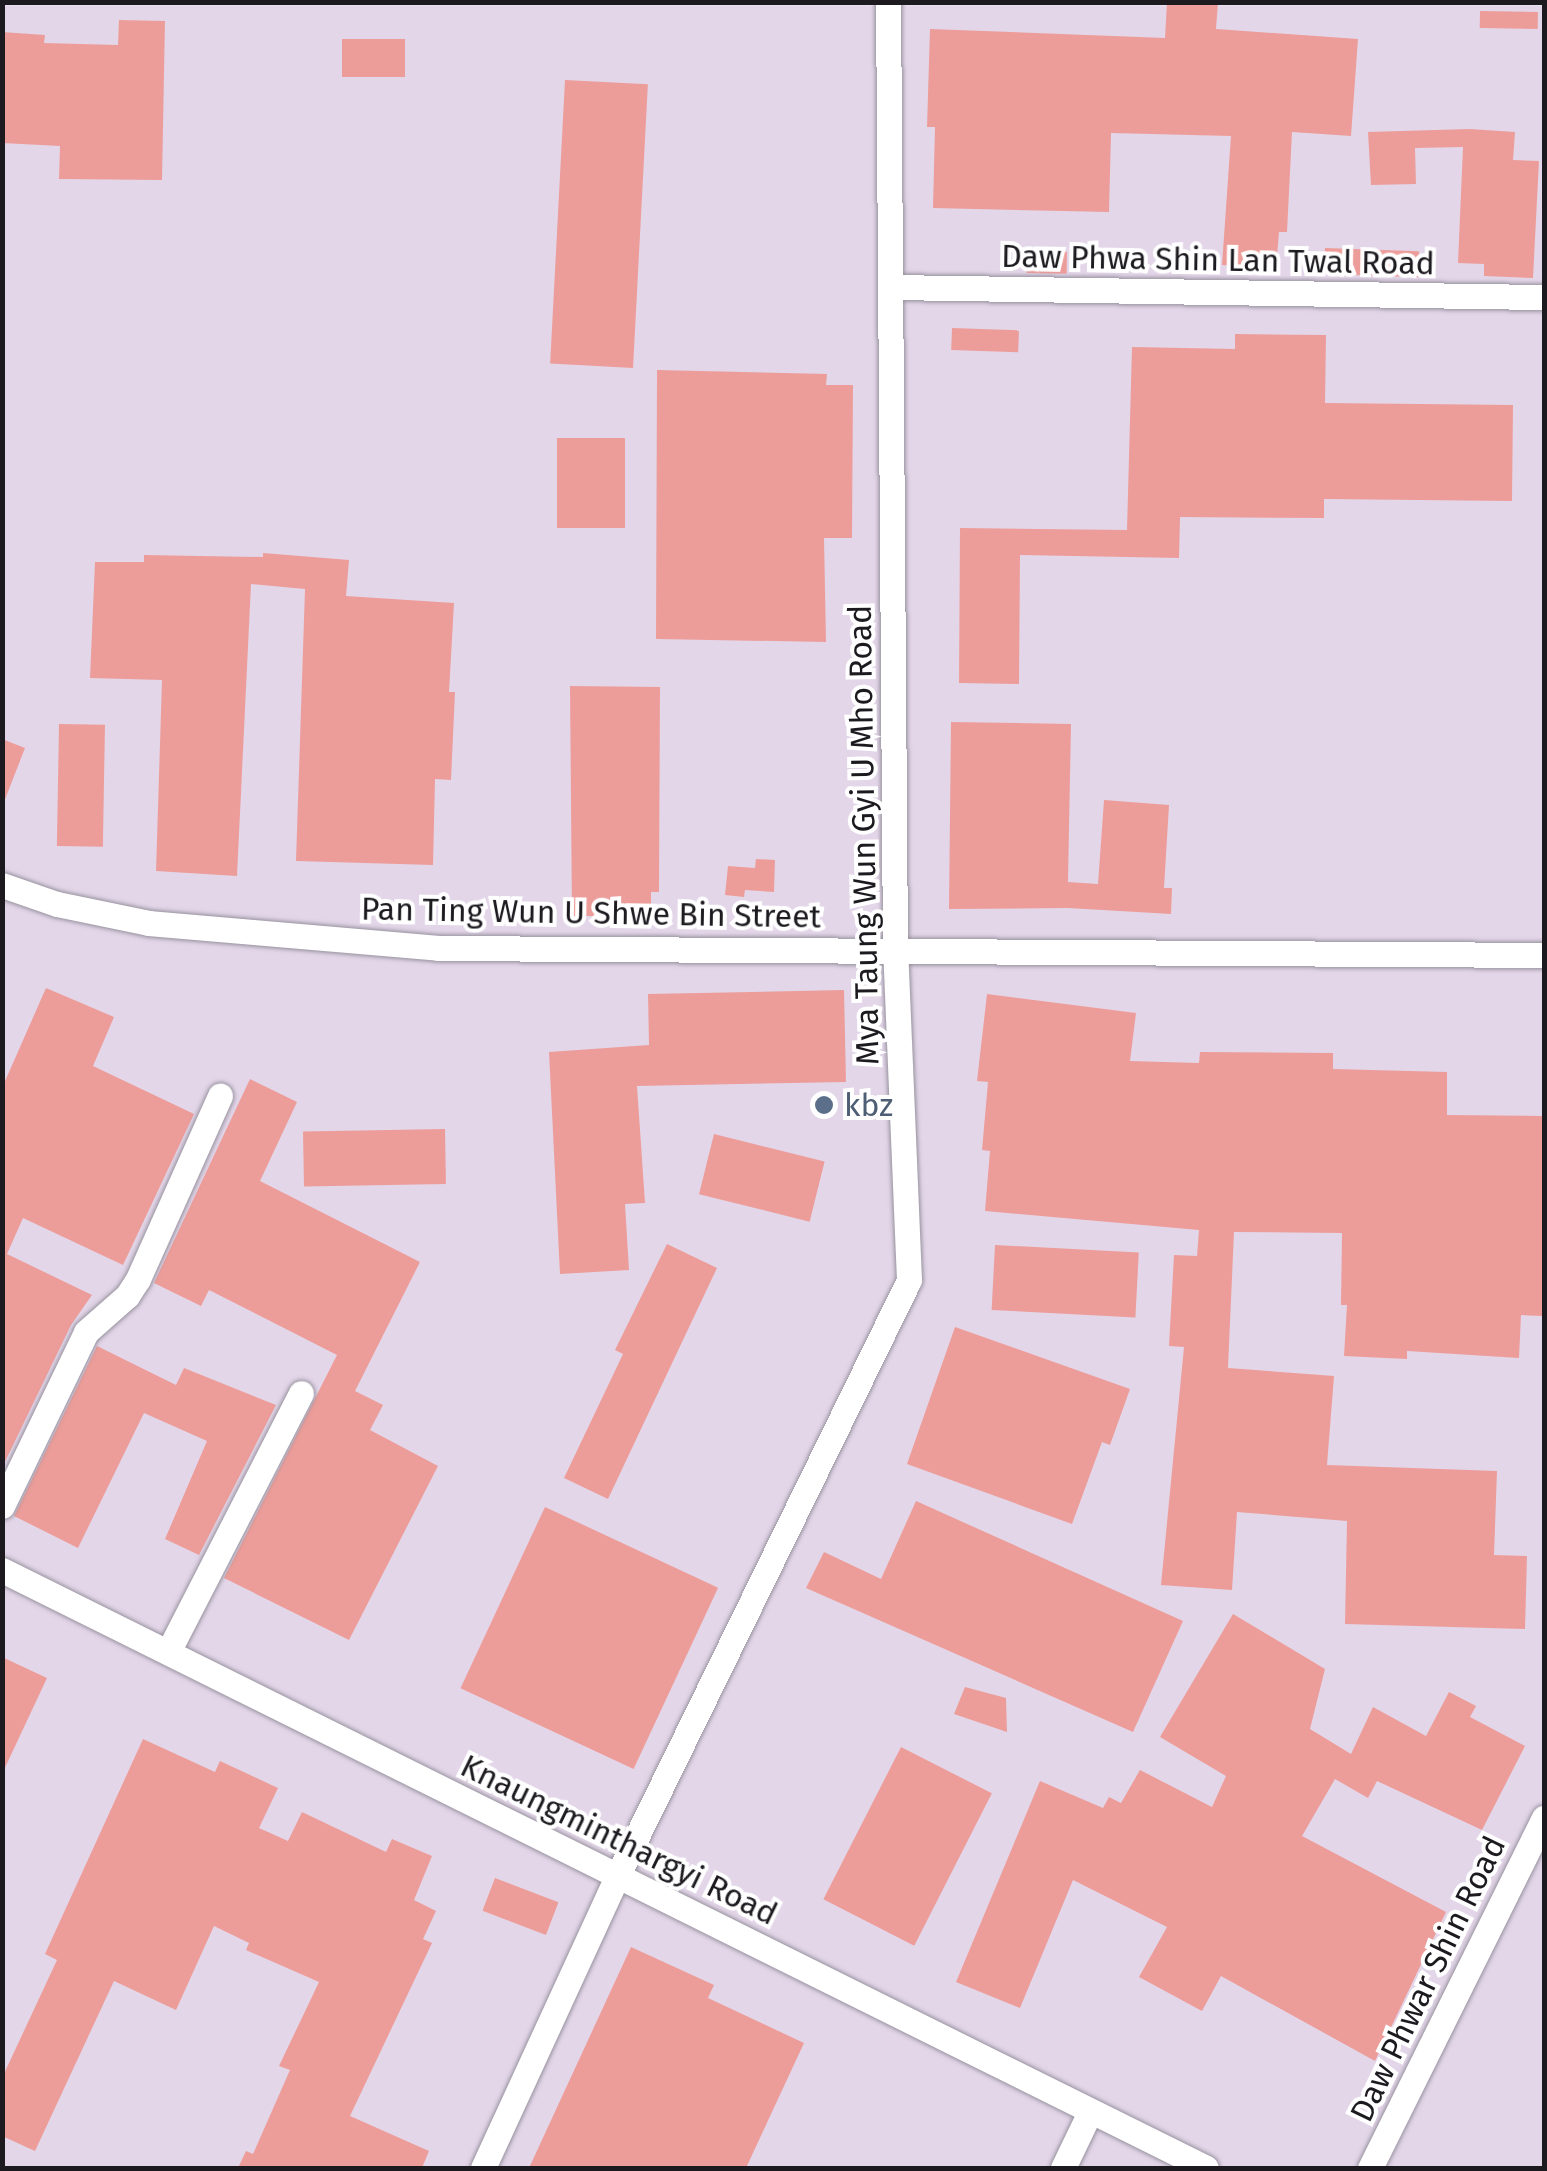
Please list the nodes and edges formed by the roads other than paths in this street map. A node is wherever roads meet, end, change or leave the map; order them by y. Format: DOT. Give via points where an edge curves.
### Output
graph roads {
  1 [pos="888,2"];
  2 [pos="890,288"];
  3 [pos="1544,297"];
  4 [pos="2,885"];
  5 [pos="896,951"];
  6 [pos="1544,955"];
  7 [pos="220,1096"];
  8 [pos="301,1392"];
  9 [pos="2,1506"];
  10 [pos="2,1570"];
  11 [pos="168,1652"];
  12 [pos="1544,1818"];
  13 [pos="618,1875"];
  14 [pos="1090,2112"];
  15 [pos="482,2168"];
  16 [pos="1063,2168"];
  17 [pos="1206,2168"];
  18 [pos="1370,2168"];
  1 -- 2 [label="street, Mya Taung Wun Gyi U Mho Road"];
  2 -- 3 [label="street, Daw Phwa Shin Lan Twal Road"];
  2 -- 5 [label="street, Mya Taung Wun Gyi U Mho Road"];
  4 -- 5 [label="street, Pan Ting Wun U Shwe Bin Street" via="149,923 438,948"];
  5 -- 6 [label="street, Pan Ting Wun U Shwe Bin Street"];
  5 -- 13 [label="street, Mya Taung Wun Gyi U Mho Road" via="909,1280"];
  7 -- 9 [label="street" via="138,1280 86,1332"];
  8 -- 11 [label="street"];
  10 -- 11 [label="street, Knaungminthargyi Road"];
  11 -- 13 [label="street, Knaungminthargyi Road"];
  12 -- 18 [label="street, Daw Phwar Shin Road"];
  13 -- 14 [label="street, Knaungminthargyi Road"];
  13 -- 15 [label="street, Mya Taung Wun Gyi U Mho Road"];
  14 -- 16 [label="street"];
  14 -- 17 [label="street, Knaungminthargyi Road"];
}
